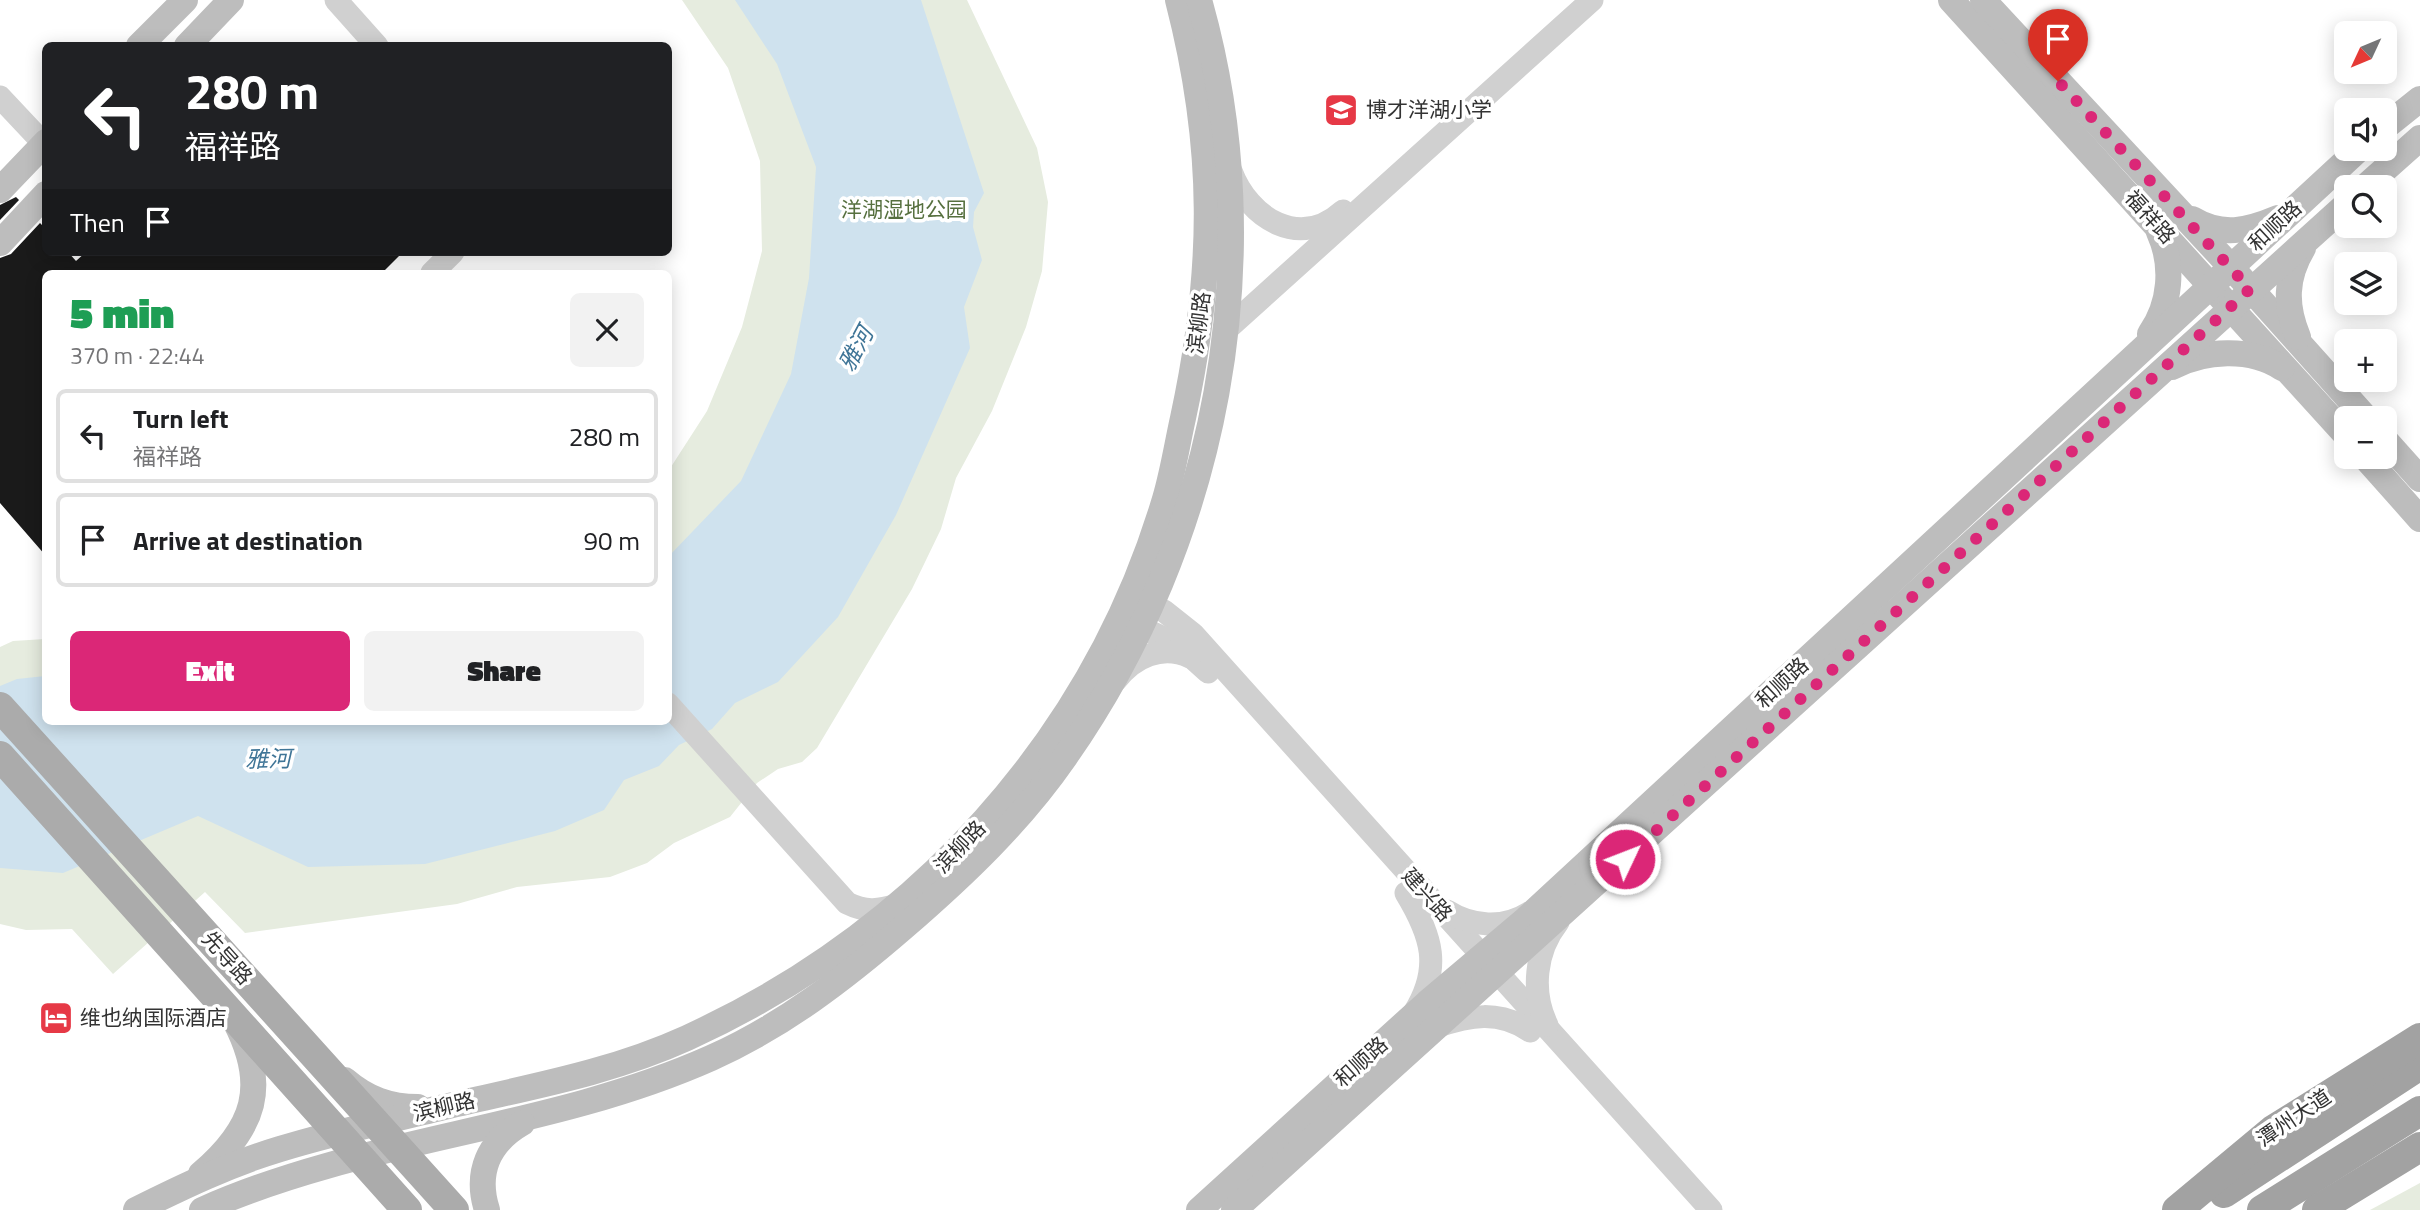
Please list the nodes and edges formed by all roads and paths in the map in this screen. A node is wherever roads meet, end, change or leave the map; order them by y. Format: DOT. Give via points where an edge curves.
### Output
graph roads {
  1 [pos="185,0"];
  2 [pos="231,0"];
  3 [pos="337,0"];
  4 [pos="348,0"];
  5 [pos="1178,0"];
  6 [pos="1199,0"];
  7 [pos="1577,0"];
  8 [pos="1592,0"];
  9 [pos="1951,0"];
  10 [pos="1983,0"];
  11 [pos="143,42"];
  12 [pos="191,42"];
  13 [pos="374,42"];
  14 [pos="385,42"];
  15 [pos="0,80"];
  16 [pos="0,97"];
  17 [pos="2420,99"];
  18 [pos="2397,117"];
  19 [pos="42,136"];
  20 [pos="42,137"];
  21 [pos="2420,138"];
  22 [pos="42,143"];
  23 [pos="2347,161"];
  24 [pos="1228,163"];
  25 [pos="2378,175"];
  26 [pos="0,190"];
  27 [pos="42,198"];
  28 [pos="2171,202"];
  29 [pos="2300,204"];
  30 [pos="2146,213"];
  31 [pos="2334,216"];
  32 [pos="2310,238"];
  33 [pos="0,243"];
  34 [pos="449,256"];
  35 [pos="458,256"];
  36 [pos="2231,267"];
  37 [pos="435,270"];
  38 [pos="446,270"];
  39 [pos="2212,286"];
  40 [pos="2241,298"];
  41 [pos="1226,331"];
  42 [pos="2138,353"];
  43 [pos="2303,367"];
  44 [pos="2158,374"];
  45 [pos="2351,406"];
  46 [pos="2334,416"];
  47 [pos="2397,453"];
  48 [pos="2376,469"];
  49 [pos="2420,479"];
  50 [pos="2420,519"];
  51 [pos="1170,562"];
  52 [pos="1135,611"];
  53 [pos="1193,634"];
  54 [pos="1196,660"];
  55 [pos="1107,690"];
  56 [pos="0,707"];
  57 [pos="672,709"];
  58 [pos="672,723"];
  59 [pos="0,756"];
  60 [pos="1418,895"];
  61 [pos="900,904"];
  62 [pos="1541,905"];
  63 [pos="843,907"];
  64 [pos="1566,913"];
  65 [pos="846,947"];
  66 [pos="1483,968"];
  67 [pos="230,1013"];
  68 [pos="1420,1024"];
  69 [pos="1530,1031"];
  70 [pos="2420,1038"];
  71 [pos="1561,1044"];
  72 [pos="2420,1052"];
  73 [pos="312,1053"];
  74 [pos="2420,1065"];
  75 [pos="445,1107"];
  76 [pos="2420,1111"];
  77 [pos="534,1116"];
  78 [pos="376,1124"];
  79 [pos="339,1133"];
  80 [pos="2420,1133"];
  81 [pos="2420,1147"];
  82 [pos="398,1148"];
  83 [pos="360,1157"];
  84 [pos="290,1175"];
  85 [pos="185,1186"];
  86 [pos="136,1210"];
  87 [pos="202,1210"];
  88 [pos="406,1210"];
  89 [pos="454,1210"];
  90 [pos="487,1210"];
  91 [pos="1199,1210"];
  92 [pos="1234,1210"];
  93 [pos="1691,1210"];
  94 [pos="1711,1210"];
  95 [pos="2177,1210"];
  96 [pos="2191,1210"];
  97 [pos="2201,1210"];
  98 [pos="2262,1210"];
  99 [pos="2300,1210"];
  100 [pos="2317,1210"];
  1 -- 11 [label="main road"];
  2 -- 12 [label="main road"];
  3 -- 13 [label="street"];
  4 -- 14 [label="street"];
  5 -- 52 [label="main road, 滨柳路" via="1203,132 1208,198 1200,340 1166,498"];
  6 -- 24 [label="main road, 滨柳路" via="1223,111"];
  7 -- 24 [label="street" via="1322,226 1292,229 1255,210 1243,197"];
  8 -- 41 [label="street"];
  9 -- 30 [label="main road, 福祥路"];
  10 -- 28 [label="main road, 福祥路"];
  15 -- 19 [label="street"];
  16 -- 20 [label="street"];
  17 -- 18 [label="main road"];
  21 -- 25 [label="main road"];
  22 -- 26 [label="main road"];
  23 -- 29 [label="main road, 和顺路"];
  24 -- 41 [label="main road, 滨柳路"];
  27 -- 33 [label="main road"];
  28 -- 29 [label="main road" via="2202,225 2220,231 2260,226"];
  28 -- 36 [label="main road, 福祥路"];
  29 -- 36 [label="main road, 和顺路"];
  30 -- 39 [label="main road, 福祥路"];
  30 -- 42 [label="main road" via="2169,255 2169,278 2165,303"];
  31 -- 32 [label="main road, 和顺路"];
  32 -- 40 [label="main road, 和顺路"];
  32 -- 43 [label="main road" via="2294,265 2287,298"];
  34 -- 37 [label="street"];
  35 -- 38 [label="street"];
  36 -- 39 [label="main road, 和顺路"];
  36 -- 40 [label="main road, 福祥路"];
  39 -- 40 [label="main road, 福祥路"];
  39 -- 42 [label="main road, 和顺路"];
  40 -- 43 [label="main road, 福祥路"];
  40 -- 44 [label="main road, 和顺路"];
  41 -- 51 [label="main road, 滨柳路" via="1195,489"];
  42 -- 62 [label="main road, 和顺路"];
  43 -- 44 [label="main road" via="2218,354"];
  43 -- 45 [label="main road, 福祥路"];
  43 -- 46 [label="main road, 福祥路"];
  44 -- 64 [label="main road, 和顺路"];
  47 -- 49 [label="main road"];
  48 -- 50 [label="main road"];
  51 -- 52 [label="main road, 滨柳路"];
  51 -- 53 [label="street" via="1170,594"];
  52 -- 53 [label="street, 建兴路" via="1164,611"];
  52 -- 54 [label="street"];
  52 -- 55 [label="main road, 滨柳路"];
  52 -- 61 [label="main road, 滨柳路" via="1032,765 967,842"];
  53 -- 60 [label="street, 建兴路"];
  54 -- 55 [label="street" via="1169,652 1142,657"];
  54 -- 60 [label="street"];
  55 -- 77 [label="main road, 滨柳路" via="1063,760 1017,819 961,878 842,979 758,1034 713,1057 586,1104"];
  56 -- 73 [label="main road, 先导路"];
  57 -- 63 [label="street"];
  58 -- 63 [label="street"];
  59 -- 67 [label="main road, 先导路"];
  60 -- 62 [label="street" via="1457,918 1488,924 1522,917"];
  60 -- 66 [label="street, 建兴路"];
  60 -- 68 [label="street" via="1432,954"];
  61 -- 63 [label="street" via="879,910"];
  61 -- 65 [label="main road, 滨柳路"];
  62 -- 66 [label="main road, 和顺路"];
  63 -- 65 [label="street" via="849,929"];
  64 -- 66 [label="main road, 和顺路"];
  64 -- 71 [label="street" via="1545,943 1537,976 1540,1007"];
  65 -- 75 [label="main road, 滨柳路" via="759,1001 685,1039 545,1086"];
  66 -- 68 [label="main road, 和顺路"];
  66 -- 69 [label="street"];
  66 -- 71 [label="street, 建兴路"];
  67 -- 79 [label="main road, 先导路"];
  67 -- 85 [label="main road" via="245,1040 251,1068 248,1120 231,1146"];
  68 -- 69 [label="street" via="1487,1015 1514,1020"];
  68 -- 91 [label="main road, 和顺路"];
  68 -- 92 [label="main road, 和顺路"];
  69 -- 93 [label="street"];
  70 -- 95 [label="highway, 潭州大道" via="2273,1130"];
  71 -- 94 [label="street, 建兴路"];
  72 -- 96 [label="main road, 潭州大道" via="2324,1111"];
  73 -- 75 [label="main road" via="356,1090 379,1102"];
  73 -- 78 [label="main road, 先导路"];
  74 -- 97 [label="highway, 潭州大道"];
  75 -- 78 [label="main road, 滨柳路"];
  76 -- 98 [label="highway"];
  77 -- 82 [label="main road, 滨柳路"];
  77 -- 90 [label="main road" via="498,1139 489,1155 483,1174"];
  78 -- 79 [label="main road, 滨柳路"];
  78 -- 82 [label="main road, 先导路"];
  79 -- 83 [label="main road, 先导路"];
  79 -- 85 [label="main road, 滨柳路" via="276,1150"];
  80 -- 99 [label="main road"];
  81 -- 100 [label="highway"];
  82 -- 83 [label="main road, 滨柳路"];
  82 -- 89 [label="main road, 先导路"];
  83 -- 84 [label="main road, 滨柳路"];
  83 -- 88 [label="main road, 先导路"];
  84 -- 87 [label="main road, 滨柳路"];
  84 -- 88 [label="main road" via="331,1171 353,1177"];
  85 -- 86 [label="main road, 滨柳路"];
}
